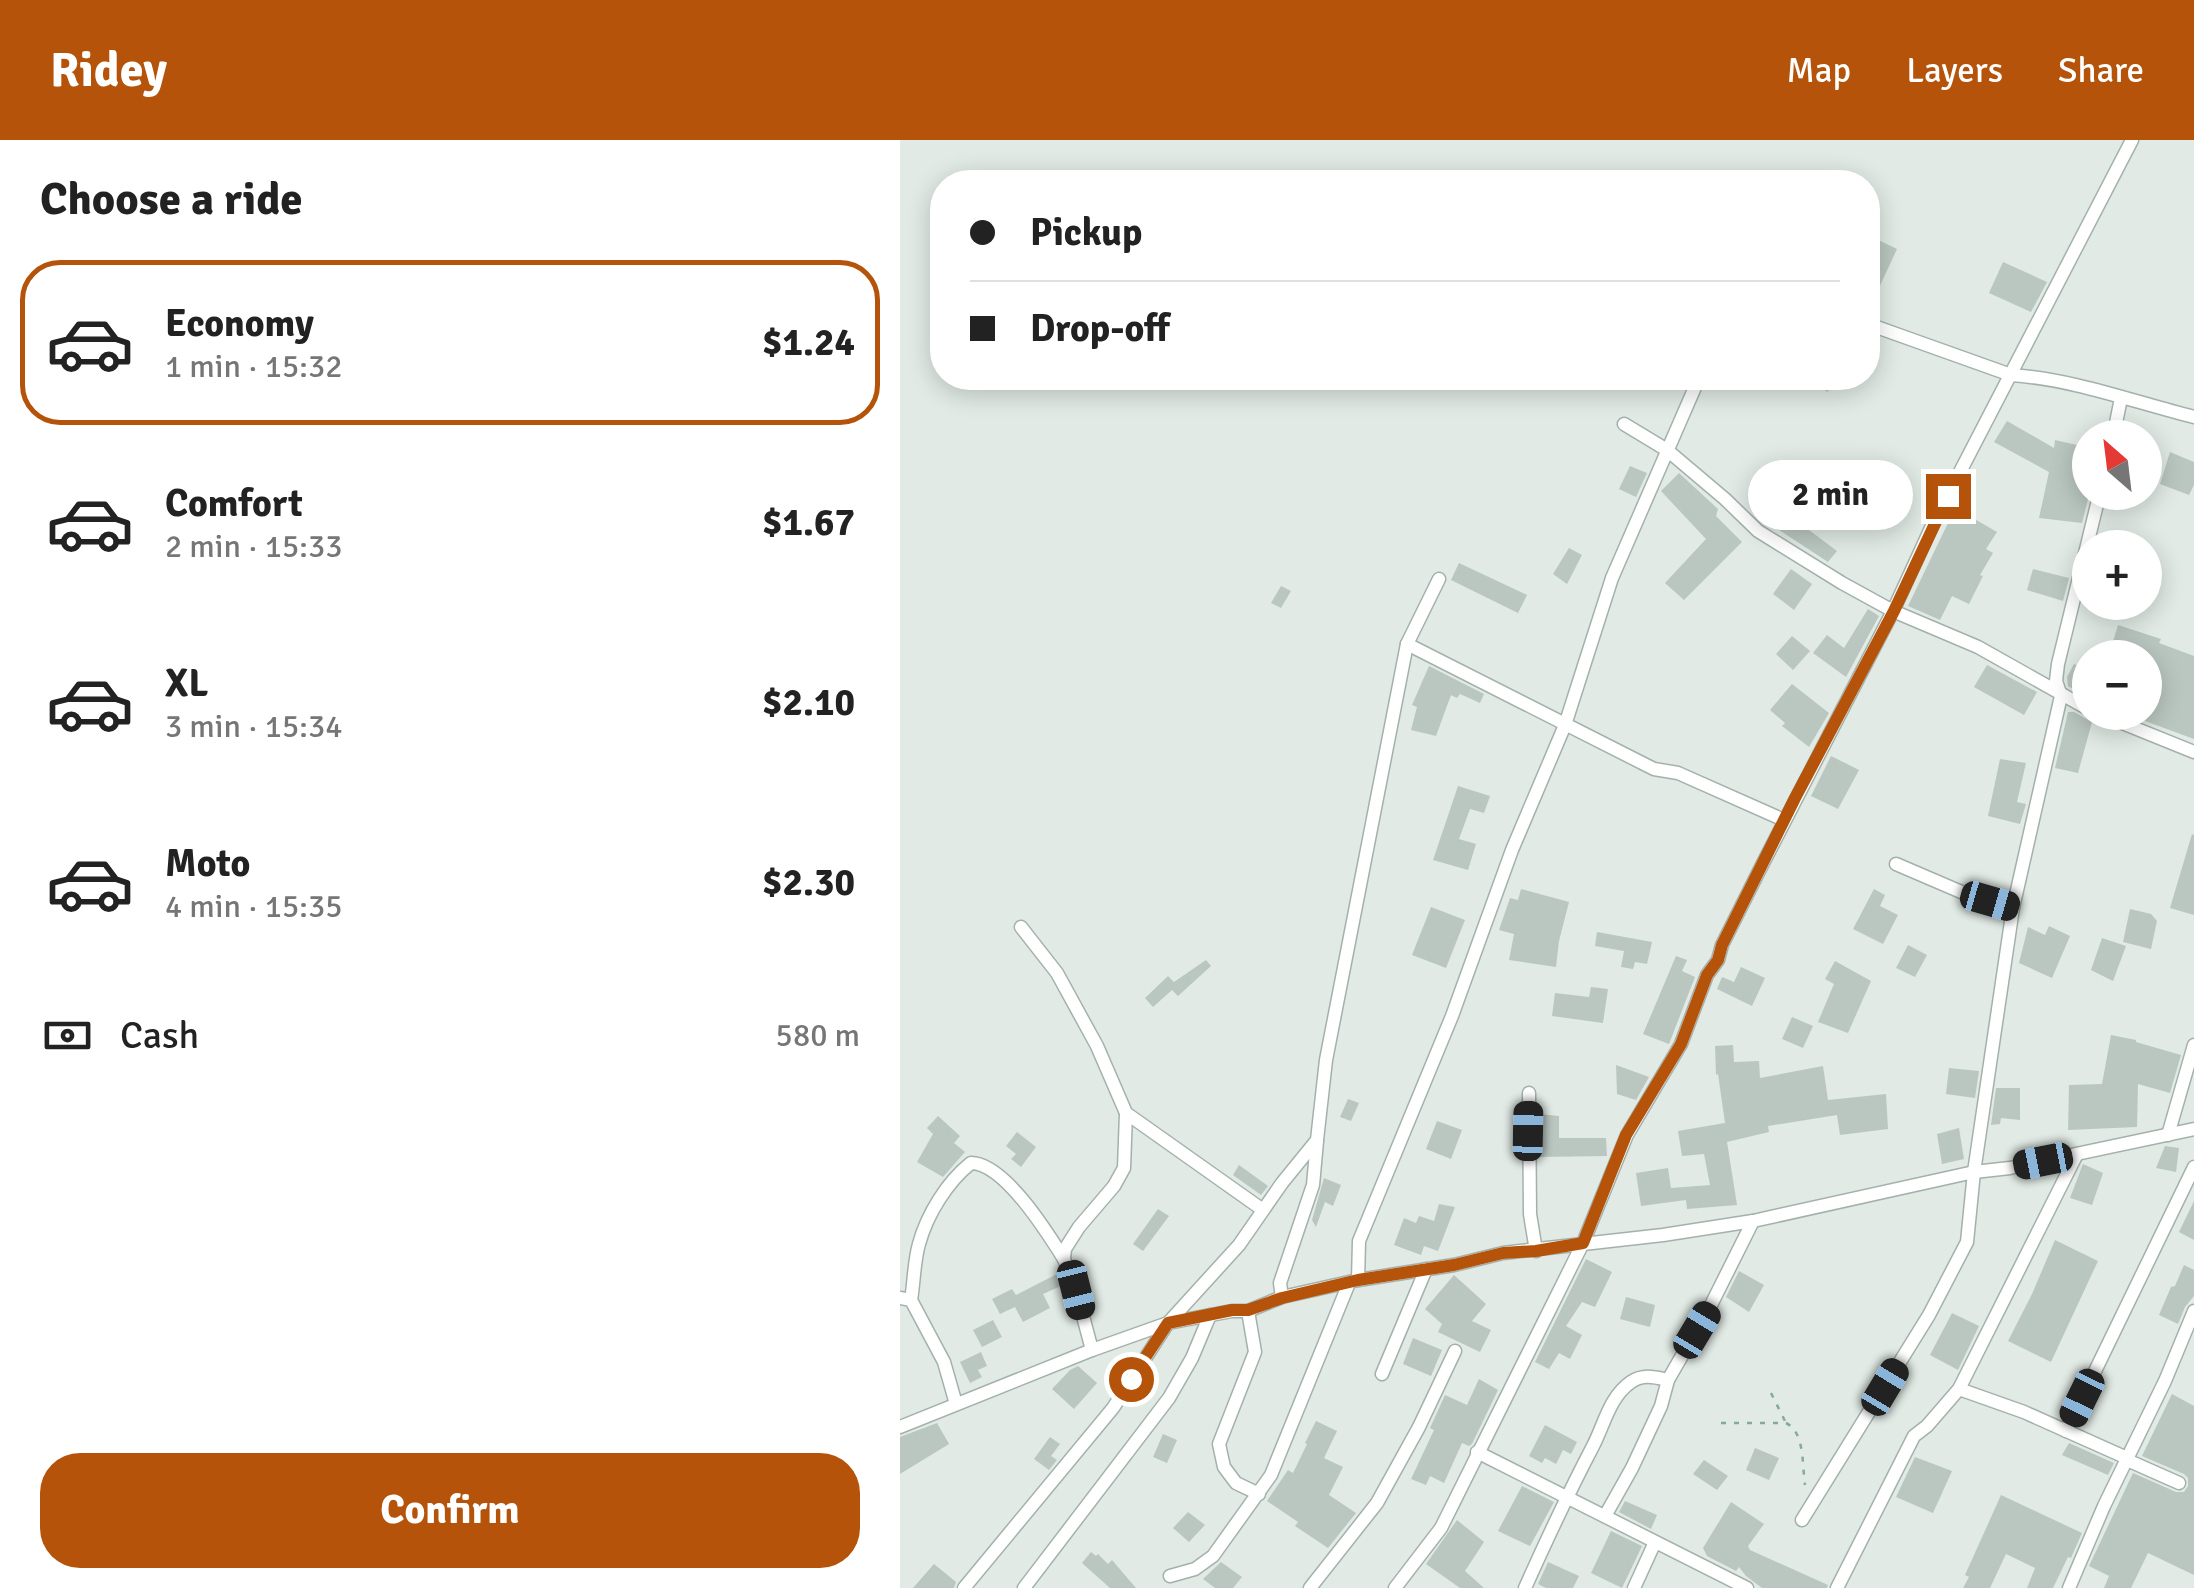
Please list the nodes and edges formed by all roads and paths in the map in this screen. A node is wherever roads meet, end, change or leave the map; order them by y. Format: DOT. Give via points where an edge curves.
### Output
graph roads {
  1 [pos="2128,142"];
  2 [pos="1880,328"];
  3 [pos="2011,375"];
  4 [pos="1694,390"];
  5 [pos="2121,398"];
  6 [pos="2194,418"];
  7 [pos="2116,420"];
  8 [pos="1624,424"];
  9 [pos="1667,450"];
  10 [pos="2096,510"];
  11 [pos="1438,579"];
  12 [pos="1894,611"];
  13 [pos="1406,644"];
  14 [pos="2061,696"];
  15 [pos="2072,701"];
  16 [pos="1565,725"];
  17 [pos="2139,730"];
  18 [pos="2194,752"];
  19 [pos="1784,820"];
  20 [pos="1896,864"];
  21 [pos="2013,908"];
  22 [pos="1020,927"];
  23 [pos="2194,1044"];
  24 [pos="1528,1093"];
  25 [pos="1126,1113"];
  26 [pos="2194,1129"];
  27 [pos="2168,1134"];
  28 [pos="1317,1140"];
  29 [pos="2077,1154"];
  30 [pos="2194,1168"];
  31 [pos="1974,1172"];
  32 [pos="1264,1210"];
  33 [pos="1753,1221"];
  34 [pos="1583,1243"];
  35 [pos="1536,1251"];
  36 [pos="1064,1258"];
  37 [pos="1426,1269"];
  38 [pos="1353,1282"];
  39 [pos="1282,1298"];
  40 [pos="906,1299"];
  41 [pos="1248,1310"];
  42 [pos="2194,1311"];
  43 [pos="1210,1315"];
  44 [pos="1168,1323"];
  45 [pos="1092,1350"];
  46 [pos="1455,1351"];
  47 [pos="1382,1374"];
  48 [pos="1668,1380"];
  49 [pos="1959,1389"];
  50 [pos="1771,1393"];
  51 [pos="956,1404"];
  52 [pos="1721,1422"];
  53 [pos="1786,1423"];
  54 [pos="900,1426"];
  55 [pos="2066,1431"];
  56 [pos="1477,1452"];
  57 [pos="2127,1459"];
  58 [pos="2180,1483"];
  59 [pos="1259,1494"];
  60 [pos="1567,1496"];
  61 [pos="1605,1516"];
  62 [pos="1805,1516"];
  63 [pos="1655,1542"];
  64 [pos="1410,1572"];
  65 [pos="1170,1576"];
  66 [pos="964,1588"];
  67 [pos="1024,1588"];
  68 [pos="1310,1588"];
  69 [pos="1395,1588"];
  70 [pos="1404,1588"];
  71 [pos="1524,1588"];
  72 [pos="1634,1588"];
  73 [pos="1747,1588"];
  74 [pos="1836,1588"];
  75 [pos="2069,1588"];
  1 -- 3 [label="street"];
  2 -- 3 [label="street"];
  3 -- 5 [label="street"];
  3 -- 12 [label="street"];
  4 -- 9 [label="street"];
  5 -- 6 [label="street"];
  5 -- 7 [label="street"];
  8 -- 9 [label="street"];
  9 -- 12 [label="street" via="1758,532"];
  9 -- 16 [label="street" via="1612,578"];
  10 -- 14 [label="street" via="2058,664"];
  11 -- 13 [label="street"];
  12 -- 14 [label="street" via="1978,648"];
  12 -- 19 [label="street"];
  13 -- 16 [label="street"];
  13 -- 28 [label="street" via="1326,1060"];
  14 -- 15 [label="street"];
  14 -- 21 [label="street"];
  16 -- 19 [label="street" via="1654,770 1678,773"];
  16 -- 38 [label="street" via="1360,1241"];
  17 -- 18 [label="street"];
  19 -- 34 [label="street" via="1707,975 1681,1044 1626,1135"];
  20 -- 21 [label="street"];
  21 -- 31 [label="street"];
  22 -- 25 [label="street" via="1058,973"];
  23 -- 27 [label="street"];
  24 -- 35 [label="street"];
  25 -- 32 [label="street"];
  25 -- 36 [label="street" via="1124,1168 1069,1240"];
  26 -- 27 [label="street"];
  27 -- 29 [label="street"];
  28 -- 32 [label="street"];
  28 -- 39 [label="street" via="1313,1185 1280,1283"];
  29 -- 31 [label="street"];
  29 -- 49 [label="street"];
  30 -- 55 [label="street"];
  31 -- 33 [label="street"];
  31 -- 62 [label="street" via="1967,1242"];
  32 -- 44 [label="street"];
  33 -- 34 [label="street"];
  33 -- 48 [label="street"];
  34 -- 35 [label="street"];
  34 -- 56 [label="street"];
  35 -- 37 [label="street"];
  36 -- 40 [label="street" via="1032,1210 985,1164 971,1162 925,1228"];
  36 -- 45 [label="street"];
  37 -- 38 [label="street"];
  37 -- 47 [label="street"];
  38 -- 39 [label="street"];
  38 -- 59 [label="street"];
  39 -- 41 [label="street"];
  40 -- 51 [label="street" via="944,1362"];
  41 -- 43 [label="street"];
  41 -- 59 [label="street" via="1254,1352 1219,1444 1236,1483"];
  42 -- 57 [label="street"];
  43 -- 44 [label="street"];
  43 -- 67 [label="street" via="1168,1398"];
  44 -- 45 [label="street"];
  44 -- 66 [label="street" via="1112,1408"];
  45 -- 51 [label="street"];
  46 -- 68 [label="street" via="1377,1503"];
  48 -- 60 [label="street" via="1638,1378 1617,1395"];
  48 -- 61 [label="street"];
  49 -- 55 [label="street"];
  49 -- 74 [label="street" via="1901,1457"];
  50 -- 53 [label="path"];
  51 -- 54 [label="street"];
  52 -- 53 [label="path"];
  53 -- 62 [label="path" via="1798,1433"];
  55 -- 57 [label="street"];
  56 -- 60 [label="street"];
  56 -- 64 [label="street" via="1441,1528"];
  57 -- 58 [label="street"];
  57 -- 75 [label="street"];
  59 -- 65 [label="street" via="1213,1556"];
  60 -- 61 [label="street"];
  60 -- 71 [label="street"];
  61 -- 63 [label="street"];
  63 -- 72 [label="street"];
  63 -- 73 [label="street"];
  64 -- 69 [label="street"];
  64 -- 70 [label="street"];
}
